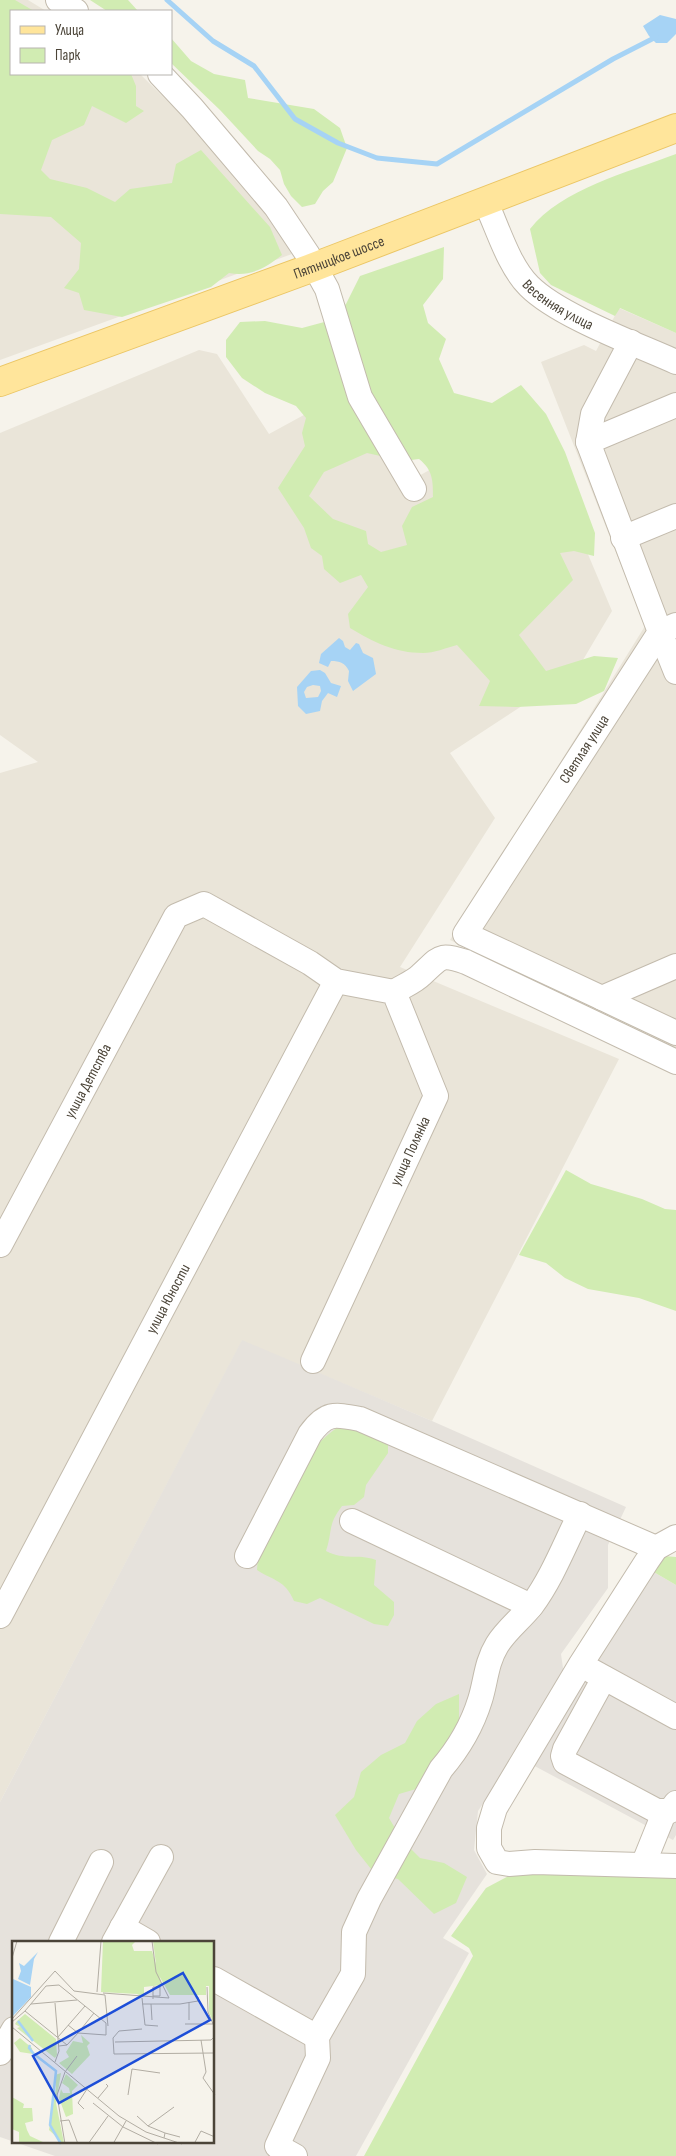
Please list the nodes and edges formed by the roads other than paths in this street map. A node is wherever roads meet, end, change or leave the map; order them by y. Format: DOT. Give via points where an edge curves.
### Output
graph roads {
  1 [pos="58,0"];
  2 [pos="74,10"];
  3 [pos="161,75"];
  4 [pos="676,128"];
  5 [pos="485,201"];
  6 [pos="314,267"];
  7 [pos="631,342"];
  8 [pos="676,362"];
  9 [pos="0,382"];
  10 [pos="676,405"];
  11 [pos="588,442"];
  12 [pos="414,489"];
  13 [pos="676,516"];
  14 [pos="623,538"];
  15 [pos="668,629"];
  16 [pos="676,672"];
  17 [pos="676,966"];
  18 [pos="336,981"];
  19 [pos="394,992"];
  20 [pos="602,998"];
  21 [pos="676,1033"];
  22 [pos="676,1062"];
  23 [pos="0,1245"];
  24 [pos="313,1361"];
  25 [pos="580,1514"];
  26 [pos="352,1521"];
  27 [pos="666,1542"];
  28 [pos="247,1556"];
  29 [pos="531,1606"];
  30 [pos="0,1616"];
  31 [pos="581,1664"];
  32 [pos="604,1678"];
  33 [pos="676,1717"];
  34 [pos="670,1808"];
  35 [pos="161,1857"];
  36 [pos="101,1862"];
  37 [pos="643,1865"];
  38 [pos="676,1866"];
  39 [pos="118,1935"];
  40 [pos="62,1941"];
  41 [pos="144,1941"];
  42 [pos="215,1980"];
  43 [pos="12,2032"];
  44 [pos="317,2037"];
  45 [pos="0,2053"];
  46 [pos="295,2156"];
  1 -- 2 [label="street"];
  3 -- 6 [label="street" via="276,207"];
  4 -- 5 [label="main road, Пятницкое шоссе"];
  5 -- 6 [label="main road, Пятницкое шоссе"];
  5 -- 7 [label="street, Весенняя улица" via="516,269 528,286 570,314"];
  6 -- 9 [label="main road, Пятницкое шоссе"];
  6 -- 12 [label="street" via="327,289 360,397"];
  7 -- 8 [label="street, Весенняя улица"];
  7 -- 11 [label="street" via="593,414"];
  10 -- 11 [label="street"];
  11 -- 14 [label="street"];
  13 -- 14 [label="street"];
  14 -- 15 [label="street"];
  15 -- 16 [label="street"];
  15 -- 20 [label="street, Светлая улица" via="465,934"];
  17 -- 20 [label="street"];
  18 -- 19 [label="street"];
  18 -- 23 [label="street, улица Детства" via="204,904 176,916"];
  18 -- 30 [label="street, улица Юности"];
  19 -- 22 [label="street" via="420,976 435,960 448,956"];
  19 -- 24 [label="street, улица Полянка" via="436,1096"];
  20 -- 21 [label="street"];
  25 -- 27 [label="street"];
  25 -- 28 [label="street" via="360,1419 338,1414 320,1420 310,1434"];
  25 -- 29 [label="street" via="548,1581"];
  26 -- 29 [label="street"];
  27 -- 31 [label="street"];
  29 -- 44 [label="street" via="497,1645 487,1664 481,1699 471,1724 456,1752 441,1769 369,1899 354,1932 353,1974"];
  31 -- 32 [label="street"];
  31 -- 37 [label="street" via="495,1808 489,1828 489,1848 497,1862 509,1864"];
  32 -- 33 [label="street"];
  32 -- 34 [label="street" via="564,1749 565,1762"];
  34 -- 37 [label="street"];
  35 -- 39 [label="street"];
  36 -- 40 [label="street"];
  37 -- 38 [label="street"];
  39 -- 41 [label="street"];
  42 -- 44 [label="street"];
  43 -- 45 [label="street"];
  44 -- 46 [label="street" via="318,2058 277,2146"];
}
